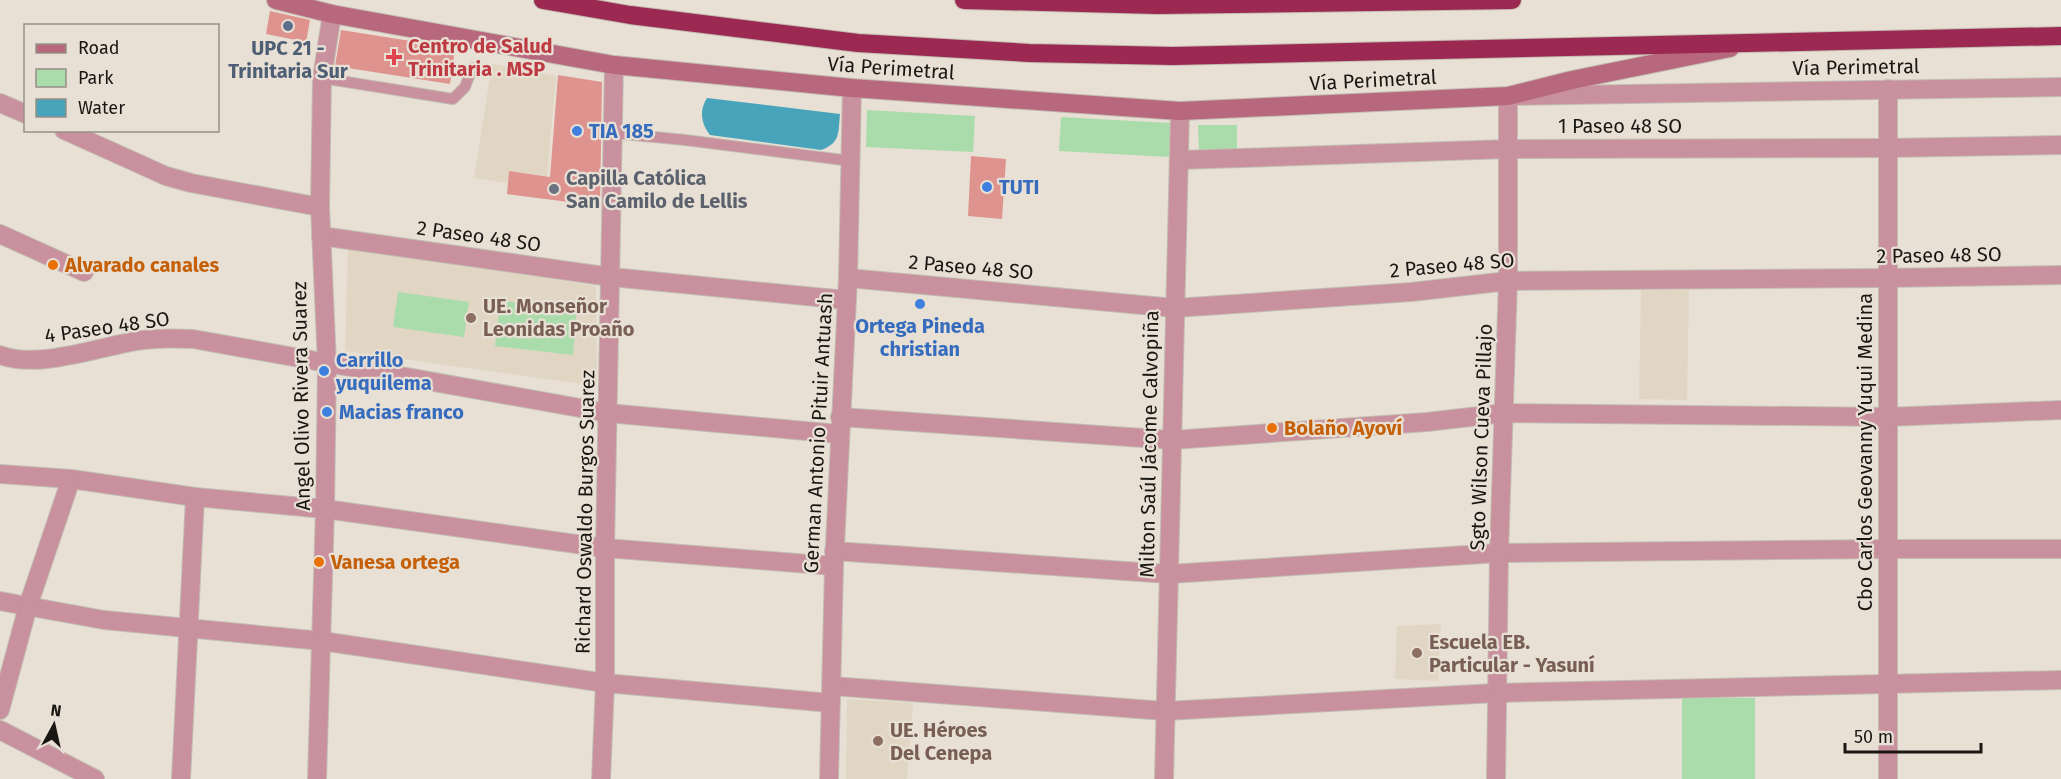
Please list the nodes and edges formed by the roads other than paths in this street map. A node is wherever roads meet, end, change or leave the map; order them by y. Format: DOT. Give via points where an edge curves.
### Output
graph roads {
  1 [pos="276,0"];
  2 [pos="543,0"];
  3 [pos="964,0"];
  4 [pos="1512,0"];
  5 [pos="332,14"];
  6 [pos="2061,36"];
  7 [pos="1752,44"];
  8 [pos="614,65"];
  9 [pos="472,68"];
  10 [pos="322,78"];
  11 [pos="2061,87"];
  12 [pos="852,88"];
  13 [pos="1888,89"];
  14 [pos="1508,96"];
  15 [pos="0,103"];
  16 [pos="1180,111"];
  17 [pos="24,113"];
  18 [pos="68,132"];
  19 [pos="613,133"];
  20 [pos="2061,145"];
  21 [pos="1888,148"];
  22 [pos="1508,149"];
  23 [pos="1179,160"];
  24 [pos="851,161"];
  25 [pos="320,207"];
  26 [pos="0,234"];
  27 [pos="321,236"];
  28 [pos="84,272"];
  29 [pos="2061,275"];
  30 [pos="611,277"];
  31 [pos="848,278"];
  32 [pos="1887,278"];
  33 [pos="1508,281"];
  34 [pos="846,300"];
  35 [pos="1175,308"];
  36 [pos="0,355"];
  37 [pos="327,364"];
  38 [pos="2061,410"];
  39 [pos="1505,412"];
  40 [pos="608,413"];
  41 [pos="1887,417"];
  42 [pos="840,425"];
  43 [pos="1172,440"];
  44 [pos="0,474"];
  45 [pos="71,479"];
  46 [pos="195,496"];
  47 [pos="325,509"];
  48 [pos="605,548"];
  49 [pos="1887,549"];
  50 [pos="2061,549"];
  51 [pos="1499,553"];
  52 [pos="834,558"];
  53 [pos="1169,574"];
  54 [pos="0,601"];
  55 [pos="28,606"];
  56 [pos="189,627"];
  57 [pos="322,641"];
  58 [pos="2061,680"];
  59 [pos="605,683"];
  60 [pos="1889,684"];
  61 [pos="1496,693"];
  62 [pos="831,695"];
  63 [pos="0,710"];
  64 [pos="1165,711"];
  65 [pos="0,730"];
  66 [pos="95,779"];
  67 [pos="181,779"];
  68 [pos="317,779"];
  69 [pos="602,779"];
  70 [pos="829,779"];
  71 [pos="1164,779"];
  72 [pos="1496,779"];
  73 [pos="1888,779"];
  1 -- 5 [label="street, Vía Perimetral"];
  2 -- 7 [label="highway, Vía Perimetral" via="630,15 858,43 1029,53 1173,56"];
  3 -- 4 [label="highway" via="1157,5"];
  5 -- 8 [label="street, Vía Perimetral"];
  5 -- 10 [label="street, Angel Olivo Rivera Suarez"];
  6 -- 7 [label="highway, Vía Perimetral"];
  7 -- 14 [label="street, Vía Perimetral"];
  8 -- 12 [label="street, Vía Perimetral"];
  8 -- 19 [label="street, Richard Oswaldo Burgos Suarez"];
  9 -- 10 [label="lane" via="465,87 453,99"];
  10 -- 25 [label="street, Angel Olivo Rivera Suarez"];
  11 -- 13 [label="street, Vía Perimetral"];
  12 -- 16 [label="street, Vía Perimetral"];
  12 -- 24 [label="street, German Antonio Pituir Antuash"];
  13 -- 14 [label="street, Vía Perimetral"];
  13 -- 21 [label="street, Cbo Carlos Geovanny Yuqui Medina"];
  14 -- 16 [label="street, Vía Perimetral"];
  14 -- 22 [label="street, Sgto Wilson Cueva Pillajo"];
  15 -- 17 [label="street"];
  16 -- 23 [label="street, Milton Saúl Jácome Calvopiña"];
  18 -- 25 [label="street" via="166,176"];
  19 -- 24 [label="lane"];
  19 -- 30 [label="street, Richard Oswaldo Burgos Suarez"];
  20 -- 21 [label="street, 1 Paseo 48 SO"];
  21 -- 22 [label="street, 1 Paseo 48 SO"];
  21 -- 32 [label="street, Cbo Carlos Geovanny Yuqui Medina"];
  22 -- 23 [label="street, 1 Paseo 48 SO"];
  22 -- 33 [label="street, Sgto Wilson Cueva Pillajo"];
  23 -- 35 [label="street, Milton Saúl Jácome Calvopiña"];
  24 -- 31 [label="street, German Antonio Pituir Antuash"];
  25 -- 27 [label="street, Angel Olivo Rivera Suarez"];
  26 -- 28 [label="street"];
  27 -- 30 [label="street, 2 Paseo 48 SO"];
  27 -- 37 [label="street, Angel Olivo Rivera Suarez"];
  29 -- 32 [label="street, 2 Paseo 48 SO"];
  30 -- 34 [label="street, 2 Paseo 48 SO"];
  30 -- 40 [label="street, Richard Oswaldo Burgos Suarez"];
  31 -- 34 [label="street, German Antonio Pituir Antuash"];
  31 -- 35 [label="street, 2 Paseo 48 SO"];
  32 -- 33 [label="street, 2 Paseo 48 SO"];
  32 -- 41 [label="street, Cbo Carlos Geovanny Yuqui Medina"];
  33 -- 35 [label="street, 2 Paseo 48 SO" via="1412,292"];
  33 -- 39 [label="street, Sgto Wilson Cueva Pillajo"];
  34 -- 42 [label="street, German Antonio Pituir Antuash"];
  35 -- 43 [label="street, Milton Saúl Jácome Calvopiña"];
  36 -- 37 [label="street, 4 Paseo 48 SO" via="32,361 166,338 193,339"];
  37 -- 40 [label="street, 4 Paseo 48 SO"];
  37 -- 47 [label="street, Angel Olivo Rivera Suarez"];
  38 -- 41 [label="street, 4 Paseo 48 SO"];
  39 -- 41 [label="street, 4 Paseo 48 SO"];
  39 -- 43 [label="street, 4 Paseo 48 SO" via="1427,422"];
  39 -- 51 [label="street, Sgto Wilson Cueva Pillajo"];
  40 -- 42 [label="street, 4 Paseo 48 SO"];
  40 -- 48 [label="street, Richard Oswaldo Burgos Suarez"];
  41 -- 49 [label="street, Cbo Carlos Geovanny Yuqui Medina"];
  42 -- 43 [label="street, 4 Paseo 48 SO"];
  42 -- 52 [label="street, German Antonio Pituir Antuash"];
  43 -- 53 [label="street, Milton Saúl Jácome Calvopiña"];
  44 -- 45 [label="street"];
  45 -- 46 [label="street"];
  45 -- 55 [label="street"];
  46 -- 47 [label="street"];
  46 -- 56 [label="street"];
  47 -- 48 [label="street"];
  47 -- 57 [label="street, Angel Olivo Rivera Suarez"];
  48 -- 52 [label="street"];
  48 -- 59 [label="street, Richard Oswaldo Burgos Suarez"];
  49 -- 50 [label="street"];
  49 -- 51 [label="street"];
  49 -- 60 [label="street, Cbo Carlos Geovanny Yuqui Medina"];
  51 -- 53 [label="street"];
  51 -- 61 [label="street, Sgto Wilson Cueva Pillajo"];
  52 -- 53 [label="street"];
  52 -- 62 [label="street, German Antonio Pituir Antuash"];
  53 -- 64 [label="street, Milton Saúl Jácome Calvopiña"];
  54 -- 55 [label="street"];
  55 -- 56 [label="street" via="104,620"];
  55 -- 63 [label="street"];
  56 -- 57 [label="street"];
  56 -- 67 [label="street"];
  57 -- 59 [label="street"];
  57 -- 68 [label="street, Angel Olivo Rivera Suarez"];
  58 -- 60 [label="street"];
  59 -- 62 [label="street"];
  59 -- 69 [label="street, Richard Oswaldo Burgos Suarez"];
  60 -- 61 [label="street"];
  60 -- 73 [label="street, Cbo Carlos Geovanny Yuqui Medina"];
  61 -- 64 [label="street"];
  61 -- 72 [label="street, Sgto Wilson Cueva Pillajo"];
  62 -- 64 [label="street"];
  62 -- 70 [label="street, German Antonio Pituir Antuash"];
  64 -- 71 [label="street, Milton Saúl Jácome Calvopiña"];
  65 -- 66 [label="street"];
}
